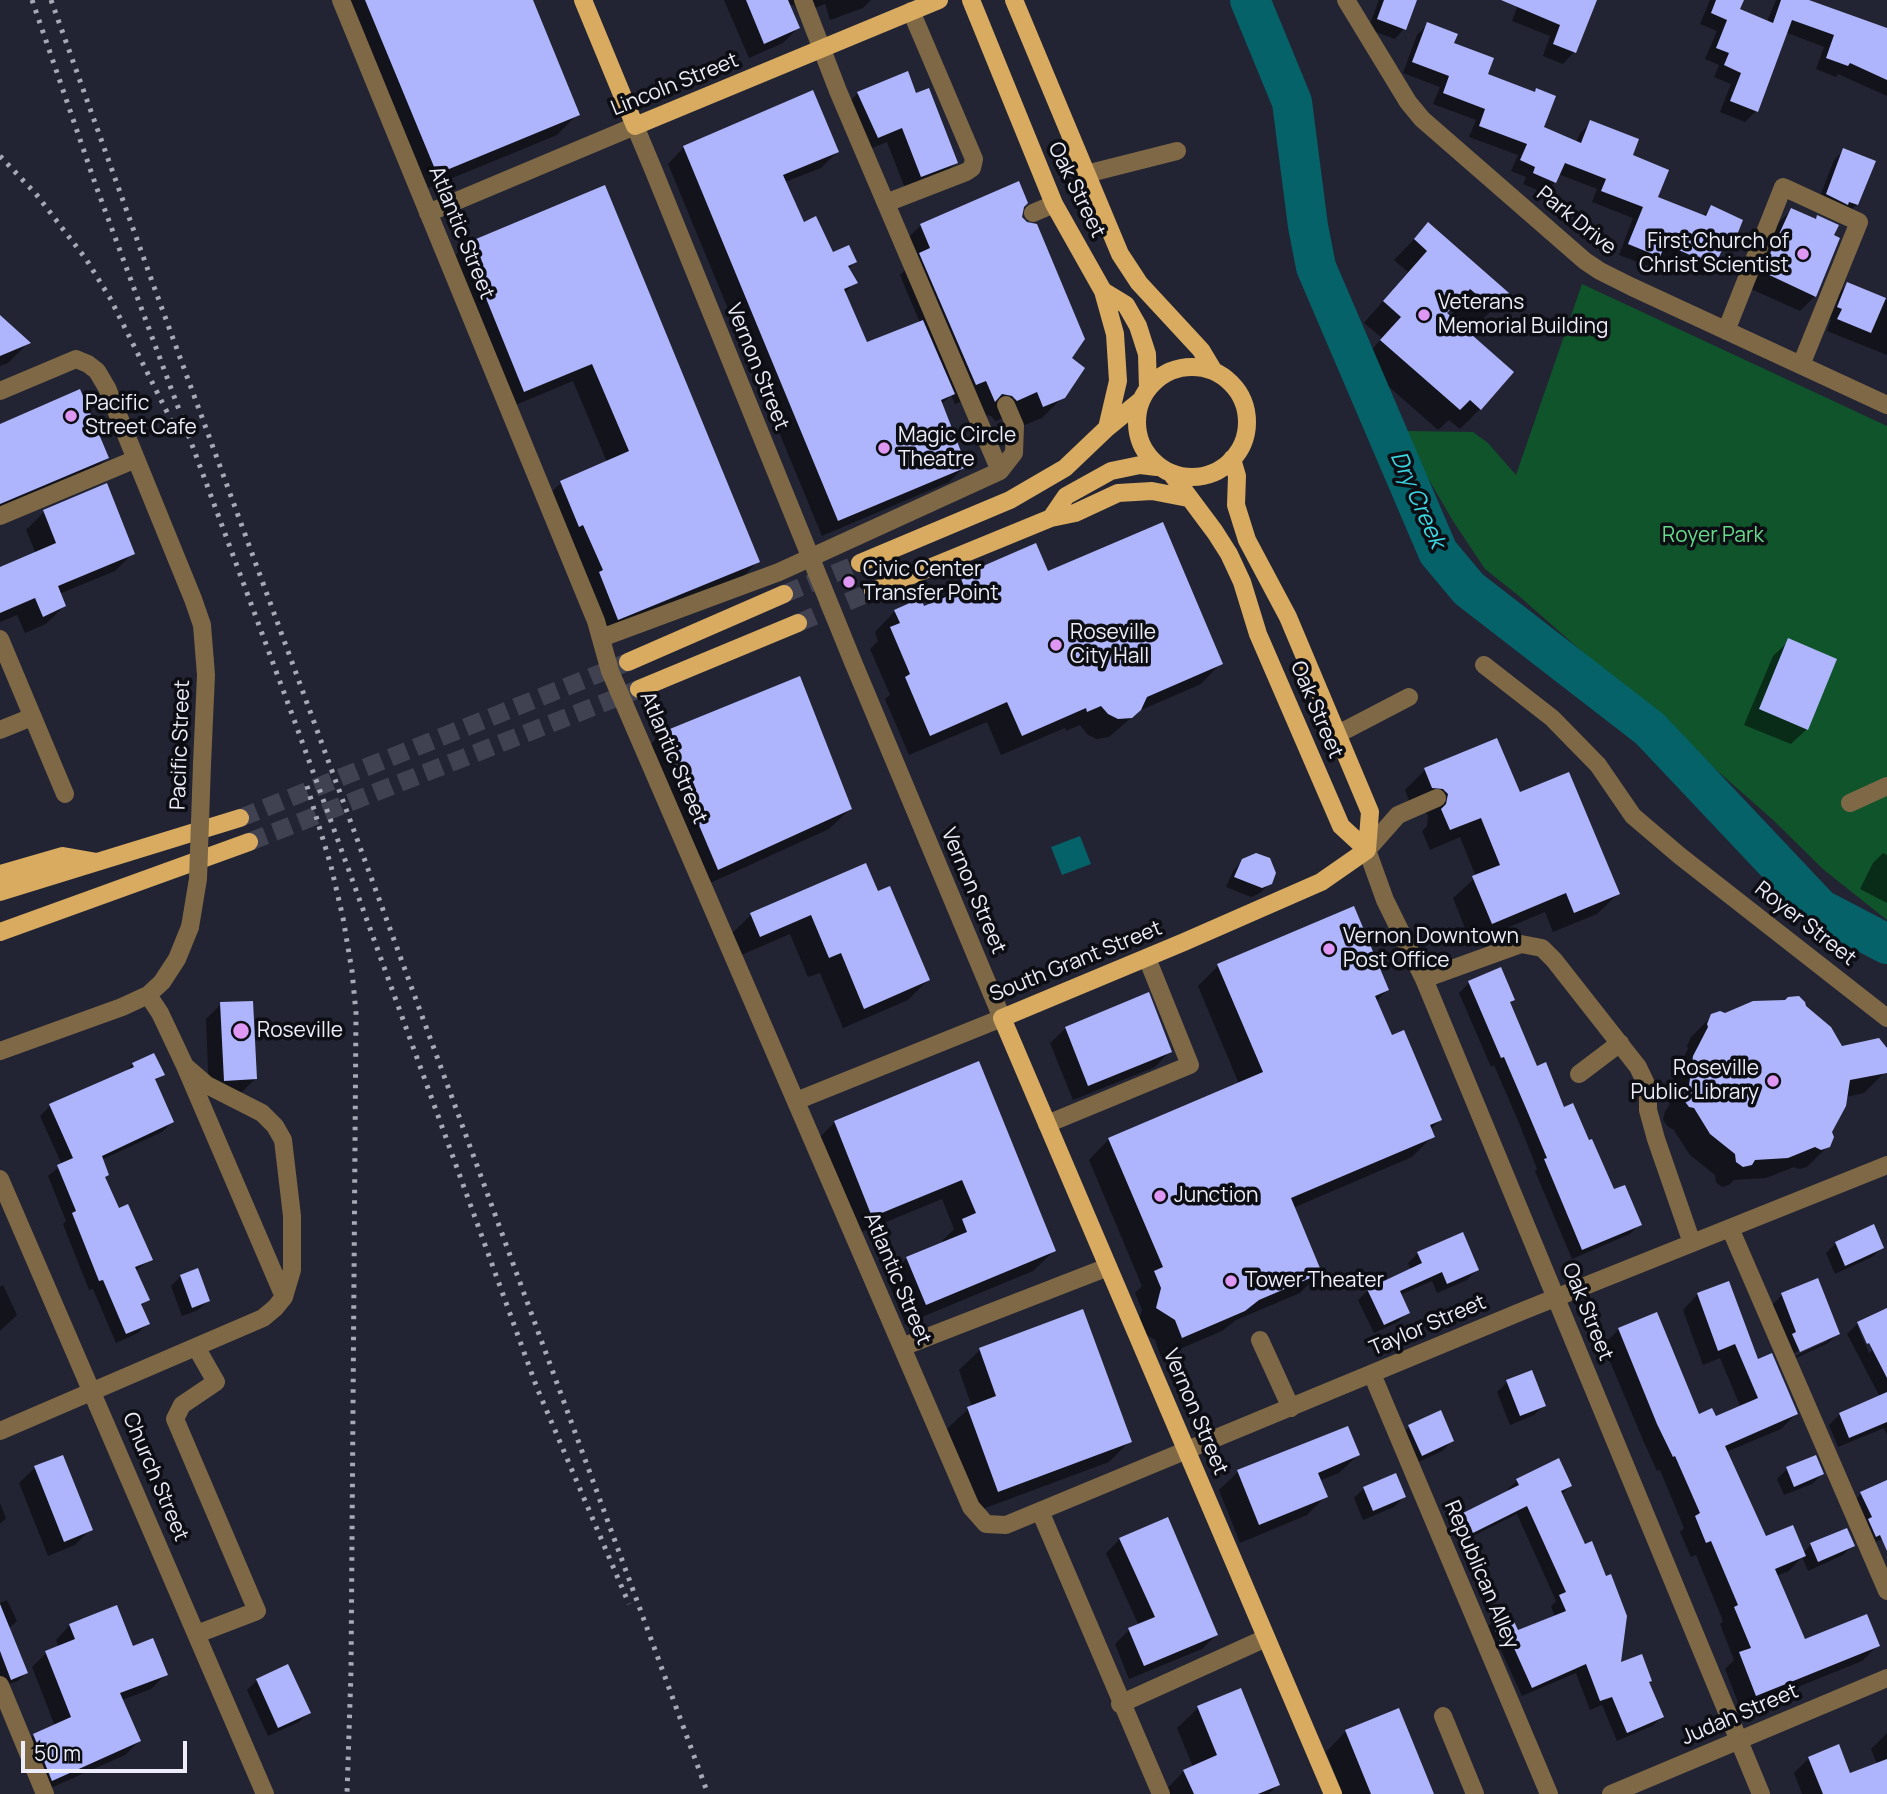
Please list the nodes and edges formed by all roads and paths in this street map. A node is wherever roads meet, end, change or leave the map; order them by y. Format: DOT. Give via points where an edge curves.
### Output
graph roads {
  1 [pos="341,0"];
  2 [pos="583,0"];
  3 [pos="803,0"];
  4 [pos="939,0"];
  5 [pos="971,0"];
  6 [pos="1014,0"];
  7 [pos="1346,0"];
  8 [pos="913,7"];
  9 [pos="822,49"];
  10 [pos="635,126"];
  11 [pos="1177,151"];
  12 [pos="1086,174"];
  13 [pos="886,203"];
  14 [pos="1055,204"];
  15 [pos="428,213"];
  16 [pos="1033,213"];
  17 [pos="1103,290"];
  18 [pos="1726,331"];
  19 [pos="1801,365"];
  20 [pos="1213,370"];
  21 [pos="0,391"];
  22 [pos="1144,394"];
  23 [pos="1006,405"];
  24 [pos="1887,405"];
  25 [pos="1107,428"];
  26 [pos="136,459"];
  27 [pos="1231,459"];
  28 [pos="1164,470"];
  29 [pos="1000,471"];
  30 [pos="1188,498"];
  31 [pos="0,516"];
  32 [pos="1051,518"];
  33 [pos="811,559"];
  34 [pos="860,563"];
  35 [pos="873,591"];
  36 [pos="784,594"];
  37 [pos="798,623"];
  38 [pos="601,638"];
  39 [pos="0,639"];
  40 [pos="628,662"];
  41 [pos="1485,665"];
  42 [pos="639,689"];
  43 [pos="1409,696"];
  44 [pos="32,717"];
  45 [pos="0,730"];
  46 [pos="1338,734"];
  47 [pos="1887,786"];
  48 [pos="65,794"];
  49 [pos="1437,798"];
  50 [pos="1850,803"];
  51 [pos="240,818"];
  52 [pos="249,842"];
  53 [pos="1367,850"];
  54 [pos="100,862"];
  55 [pos="0,874"];
  56 [pos="0,892"];
  57 [pos="0,932"];
  58 [pos="1147,958"];
  59 [pos="1424,979"];
  60 [pos="148,995"];
  61 [pos="1002,1018"];
  62 [pos="1887,1018"];
  63 [pos="1620,1043"];
  64 [pos="0,1051"];
  65 [pos="185,1066"];
  66 [pos="1579,1074"];
  67 [pos="796,1101"];
  68 [pos="1046,1124"];
  69 [pos="1887,1165"];
  70 [pos="0,1179"];
  71 [pos="1730,1228"];
  72 [pos="1692,1243"];
  73 [pos="1108,1267"];
  74 [pos="284,1297"];
  75 [pos="1556,1298"];
  76 [pos="1260,1340"];
  77 [pos="196,1347"];
  78 [pos="902,1347"];
  79 [pos="1372,1374"];
  80 [pos="93,1392"];
  81 [pos="1291,1408"];
  82 [pos="0,1431"];
  83 [pos="1186,1450"];
  84 [pos="1040,1511"];
  85 [pos="986,1524"];
  86 [pos="1887,1591"];
  87 [pos="197,1634"];
  88 [pos="1266,1638"];
  89 [pos="1887,1678"];
  90 [pos="0,1685"];
  91 [pos="1120,1704"];
  92 [pos="1443,1716"];
  93 [pos="1738,1741"];
  94 [pos="46,1794"];
  95 [pos="265,1794"];
  96 [pos="1161,1794"];
  97 [pos="1333,1794"];
  98 [pos="1475,1794"];
  99 [pos="1549,1794"];
  100 [pos="1611,1794"];
  101 [pos="1761,1794"];
  1 -- 15 [label="street, Atlantic Street"];
  2 -- 10 [label="main road, Vernon Street"];
  3 -- 9 [label="street"];
  4 -- 8 [label="main road, Lincoln Street"];
  5 -- 14 [label="main road, Oak Street"];
  6 -- 12 [label="main road, Oak Street"];
  7 -- 18 [label="street, Park Drive" via="1408,102 1451,145 1600,271"];
  8 -- 9 [label="main road, Lincoln Street"];
  8 -- 13 [label="street" via="974,159 967,172"];
  9 -- 10 [label="main road, Lincoln Street"];
  9 -- 13 [label="street"];
  10 -- 15 [label="street, Lincoln Street"];
  10 -- 33 [label="street, Vernon Street"];
  11 -- 12 [label="street"];
  12 -- 20 [label="main road, Oak Street" via="1126,264 1201,349"];
  13 -- 29 [label="street"];
  14 -- 16 [label="street"];
  14 -- 17 [label="main road, Oak Street"];
  15 -- 38 [label="street, Atlantic Street"];
  17 -- 22 [label="main road, Oak Street" via="1126,305 1138,326 1147,354"];
  17 -- 25 [label="main road" via="1115,334 1118,381"];
  18 -- 19 [label="street, Park Drive"];
  18 -- 19 [label="street" via="1783,187 1859,222"];
  19 -- 24 [label="street, Park Drive"];
  20 -- 22 [label="main road" via="1184,367 1158,378"];
  20 -- 27 [label="main road" via="1235,388 1247,414 1243,443"];
  21 -- 26 [label="street, Pacific Street" via="76,359 88,364 107,388"];
  22 -- 25 [label="main road"];
  22 -- 28 [label="main road" via="1137,415 1140,443"];
  23 -- 29 [label="street" via="1015,426 1014,453"];
  25 -- 34 [label="main road" via="1065,468 1010,500"];
  26 -- 31 [label="street"];
  26 -- 60 [label="street, Pacific Street, bridge" via="202,625 206,675 198,879 190,928 177,959"];
  27 -- 28 [label="main road" via="1199,477"];
  27 -- 46 [label="main road, Oak Street" via="1237,476 1236,505 1247,540 1288,617"];
  28 -- 30 [label="main road, Oak Street"];
  28 -- 32 [label="main road" via="1140,465 1111,471 1066,496"];
  29 -- 33 [label="street"];
  30 -- 32 [label="main road" via="1152,491 1118,493 1075,513"];
  30 -- 53 [label="main road, Oak Street" via="1215,532 1242,582 1258,634 1341,826"];
  32 -- 35 [label="main road"];
  33 -- 38 [label="street"];
  33 -- 61 [label="street, Vernon Street"];
  36 -- 40 [label="main road"];
  37 -- 42 [label="main road"];
  38 -- 67 [label="street, Atlantic Street" via="610,671"];
  39 -- 44 [label="street"];
  41 -- 62 [label="street, Royer Street" via="1552,718 1598,765 1633,816"];
  43 -- 46 [label="street"];
  44 -- 45 [label="street"];
  44 -- 48 [label="street"];
  46 -- 53 [label="main road, Oak Street" via="1370,812"];
  47 -- 50 [label="street"];
  49 -- 53 [label="street" via="1398,815"];
  51 -- 54 [label="main road"];
  52 -- 57 [label="main road"];
  53 -- 58 [label="main road, South Grant Street" via="1321,881"];
  53 -- 59 [label="street, Oak Street" via="1385,900"];
  54 -- 55 [label="main road" via="63,856"];
  54 -- 56 [label="main road"];
  58 -- 61 [label="main road, South Grant Street"];
  58 -- 68 [label="street" via="1189,1065"];
  59 -- 63 [label="street" via="1530,944 1554,960"];
  59 -- 75 [label="street, Oak Street"];
  60 -- 64 [label="street, Pacific Street"];
  60 -- 65 [label="street"];
  61 -- 67 [label="street, South Grant Street"];
  61 -- 68 [label="main road, Vernon Street"];
  63 -- 66 [label="street"];
  63 -- 72 [label="street" via="1648,1088 1656,1139"];
  65 -- 74 [label="street"];
  65 -- 74 [label="street" via="206,1085 262,1113 283,1140 292,1216 292,1270"];
  67 -- 78 [label="street, Atlantic Street"];
  68 -- 73 [label="main road, Vernon Street"];
  69 -- 71 [label="street, Taylor Street"];
  70 -- 80 [label="street, Church Street"];
  71 -- 72 [label="street, Taylor Street"];
  71 -- 86 [label="street"];
  72 -- 75 [label="street, Taylor Street"];
  73 -- 78 [label="street"];
  73 -- 83 [label="main road, Vernon Street"];
  74 -- 77 [label="street" via="263,1318"];
  75 -- 79 [label="street, Taylor Street"];
  75 -- 93 [label="street, Oak Street"];
  76 -- 81 [label="street"];
  77 -- 80 [label="street"];
  77 -- 87 [label="street" via="216,1382 182,1405 175,1419 257,1611"];
  78 -- 85 [label="street, Atlantic Street" via="971,1507"];
  79 -- 81 [label="street, Taylor Street"];
  79 -- 99 [label="street, Republican Alley"];
  80 -- 82 [label="street"];
  80 -- 87 [label="street, Church Street"];
  81 -- 83 [label="street, Taylor Street"];
  83 -- 84 [label="street, Taylor Street"];
  83 -- 88 [label="main road, Vernon Street"];
  84 -- 85 [label="street, Taylor Street" via="1006,1525"];
  84 -- 91 [label="street"];
  87 -- 95 [label="street, Church Street"];
  88 -- 91 [label="street"];
  88 -- 97 [label="main road, Vernon Street"];
  89 -- 93 [label="street, Judah Street"];
  90 -- 94 [label="street"];
  91 -- 96 [label="street"];
  92 -- 98 [label="street"];
  93 -- 100 [label="street, Judah Street"];
  93 -- 101 [label="street, Oak Street"];
}
